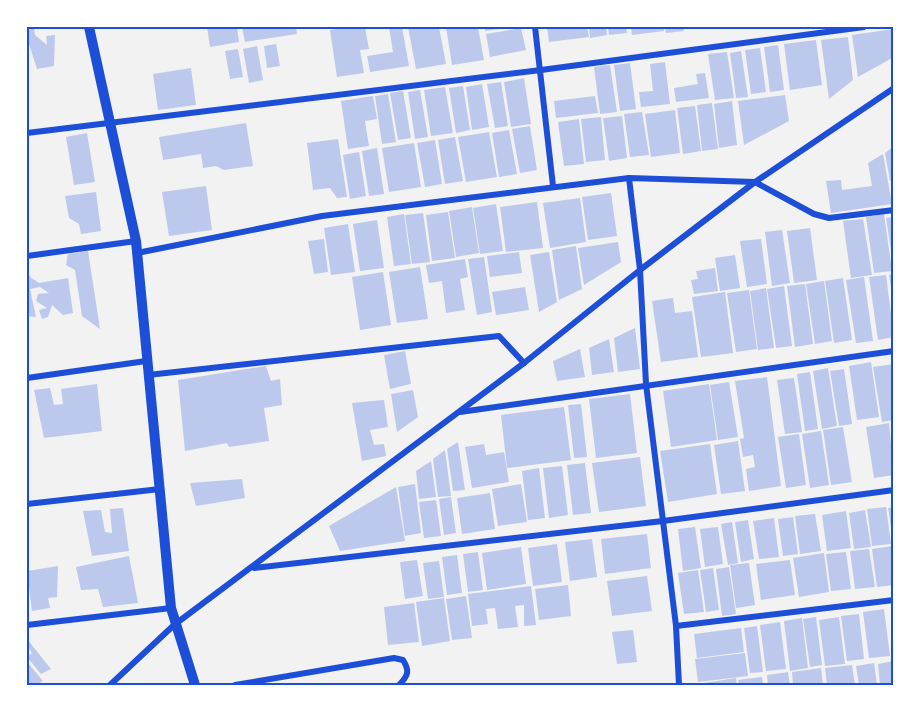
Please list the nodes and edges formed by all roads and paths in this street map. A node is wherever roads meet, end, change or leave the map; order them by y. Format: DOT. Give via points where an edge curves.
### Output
graph roads {
  1 [pos="89,27"];
  2 [pos="535,27"];
  3 [pos="864,27"];
  4 [pos="541,70"];
  5 [pos="894,88"];
  6 [pos="111,121"];
  7 [pos="27,132"];
  8 [pos="629,178"];
  9 [pos="755,182"];
  10 [pos="553,186"];
  11 [pos="894,210"];
  12 [pos="136,241"];
  13 [pos="137,253"];
  14 [pos="27,256"];
  15 [pos="640,270"];
  16 [pos="894,351"];
  17 [pos="146,362"];
  18 [pos="524,363"];
  19 [pos="147,375"];
  20 [pos="27,378"];
  21 [pos="646,384"];
  22 [pos="459,412"];
  23 [pos="161,489"];
  24 [pos="894,490"];
  25 [pos="27,504"];
  26 [pos="663,521"];
  27 [pos="253,568"];
  28 [pos="894,600"];
  29 [pos="171,608"];
  30 [pos="27,625"];
  31 [pos="174,625"];
  32 [pos="676,626"];
  33 [pos="110,685"];
  34 [pos="195,685"];
  35 [pos="235,685"];
  36 [pos="399,685"];
  37 [pos="680,685"];
  1 -- 6 [label="street"];
  2 -- 4 [label="street"];
  3 -- 4 [label="street"];
  4 -- 6 [label="street"];
  4 -- 10 [label="street"];
  5 -- 9 [label="street"];
  6 -- 7 [label="street"];
  6 -- 12 [label="street"];
  8 -- 9 [label="street"];
  8 -- 10 [label="street"];
  8 -- 15 [label="street"];
  9 -- 11 [label="street" via="814,214 830,218"];
  9 -- 15 [label="street"];
  10 -- 13 [label="street" via="322,216"];
  12 -- 13 [label="street"];
  12 -- 14 [label="street"];
  13 -- 17 [label="street"];
  15 -- 18 [label="street"];
  15 -- 21 [label="street"];
  16 -- 21 [label="street"];
  17 -- 19 [label="street"];
  17 -- 20 [label="street"];
  18 -- 19 [label="street" via="499,336"];
  18 -- 22 [label="street"];
  19 -- 23 [label="street"];
  21 -- 22 [label="street"];
  21 -- 26 [label="street"];
  22 -- 27 [label="street"];
  23 -- 25 [label="street"];
  23 -- 29 [label="street"];
  24 -- 26 [label="street"];
  26 -- 27 [label="street"];
  26 -- 32 [label="street"];
  27 -- 31 [label="street"];
  28 -- 32 [label="street"];
  29 -- 30 [label="street"];
  29 -- 31 [label="street"];
  31 -- 33 [label="street"];
  31 -- 34 [label="street"];
  32 -- 37 [label="street"];
  35 -- 36 [label="street" via="394,658 403,660 408,668 407,677"];
}
